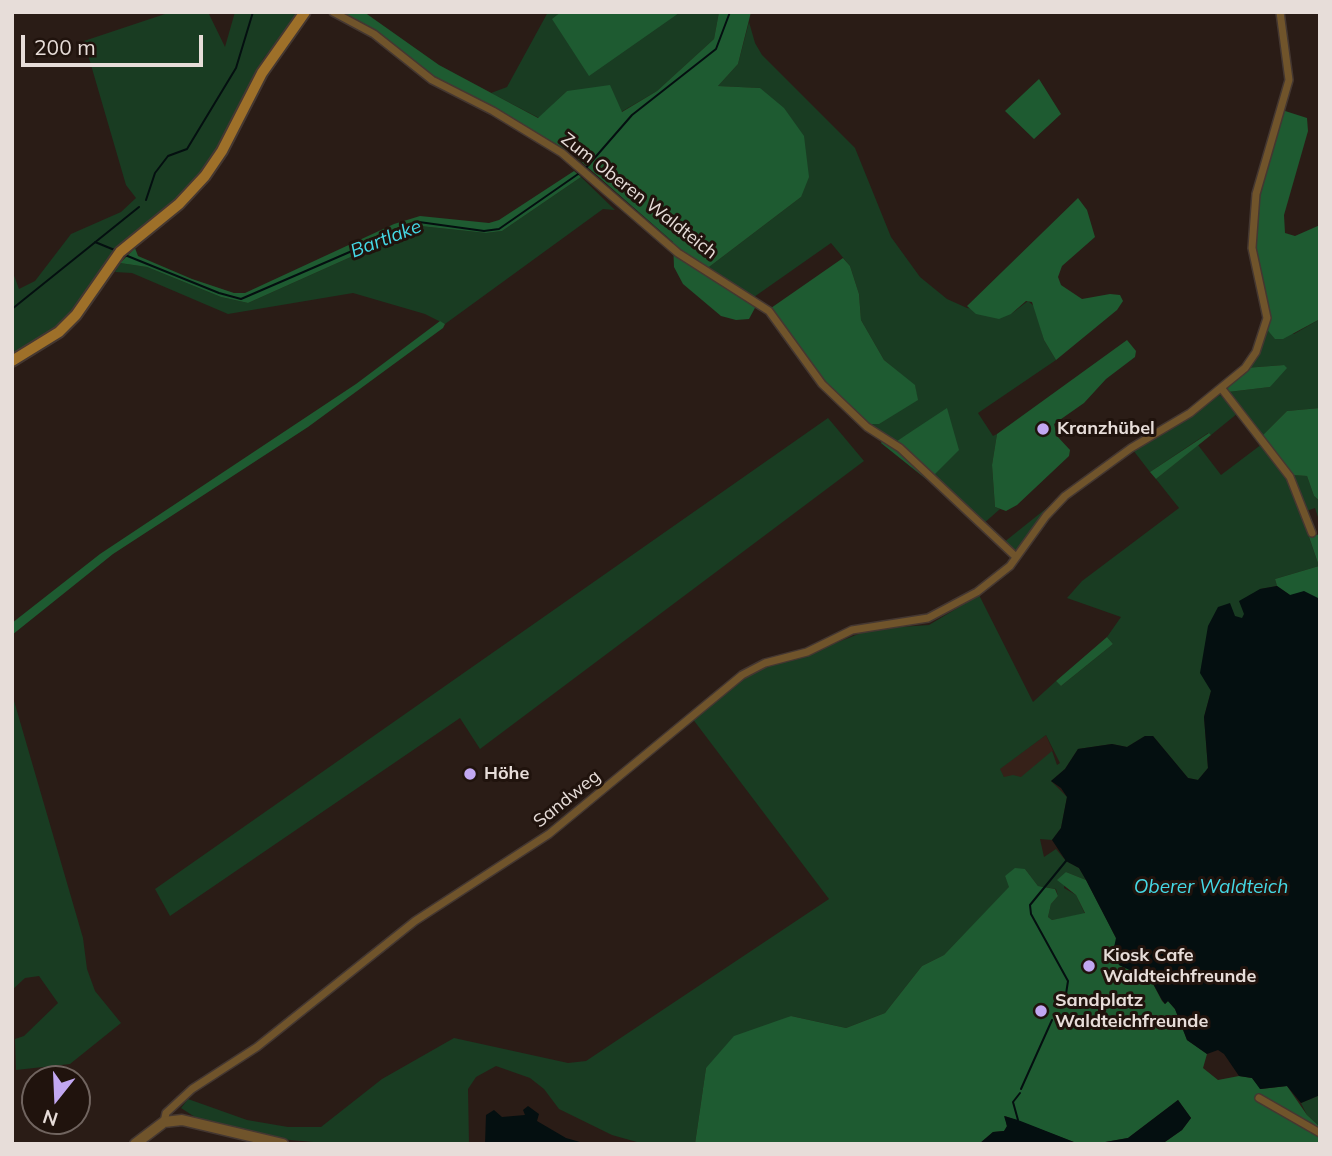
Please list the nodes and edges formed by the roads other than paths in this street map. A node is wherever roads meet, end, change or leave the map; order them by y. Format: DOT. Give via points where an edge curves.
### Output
graph roads {
  1 [pos="305,12"];
  2 [pos="333,12"];
  3 [pos="1280,12"];
  4 [pos="12,361"];
  5 [pos="1222,389"];
  6 [pos="1312,533"];
  7 [pos="1016,557"];
  8 [pos="1259,1098"];
  9 [pos="163,1122"];
  10 [pos="1320,1133"];
  11 [pos="135,1144"];
  12 [pos="283,1144"];
  1 -- 4 [label="main road" via="262,73 205,176 119,254 76,315 41,346"];
  2 -- 7 [label="street, Zum Oberen Waldteich" via="374,34 432,80 493,111 584,169 678,253 769,311 822,384 867,427 900,448"];
  3 -- 5 [label="street, Sandweg" via="1289,80 1256,194 1253,234 1266,305 1265,327 1245,368"];
  5 -- 6 [label="street" via="1290,477"];
  5 -- 7 [label="street, Sandweg" via="1065,496"];
  7 -- 9 [label="street, Sandweg" via="985,587 928,618 852,630 742,675 550,834 415,920 257,1047 192,1089"];
  8 -- 10 [label="street"];
  9 -- 11 [label="street"];
  9 -- 12 [label="street" via="192,1121"];
}
